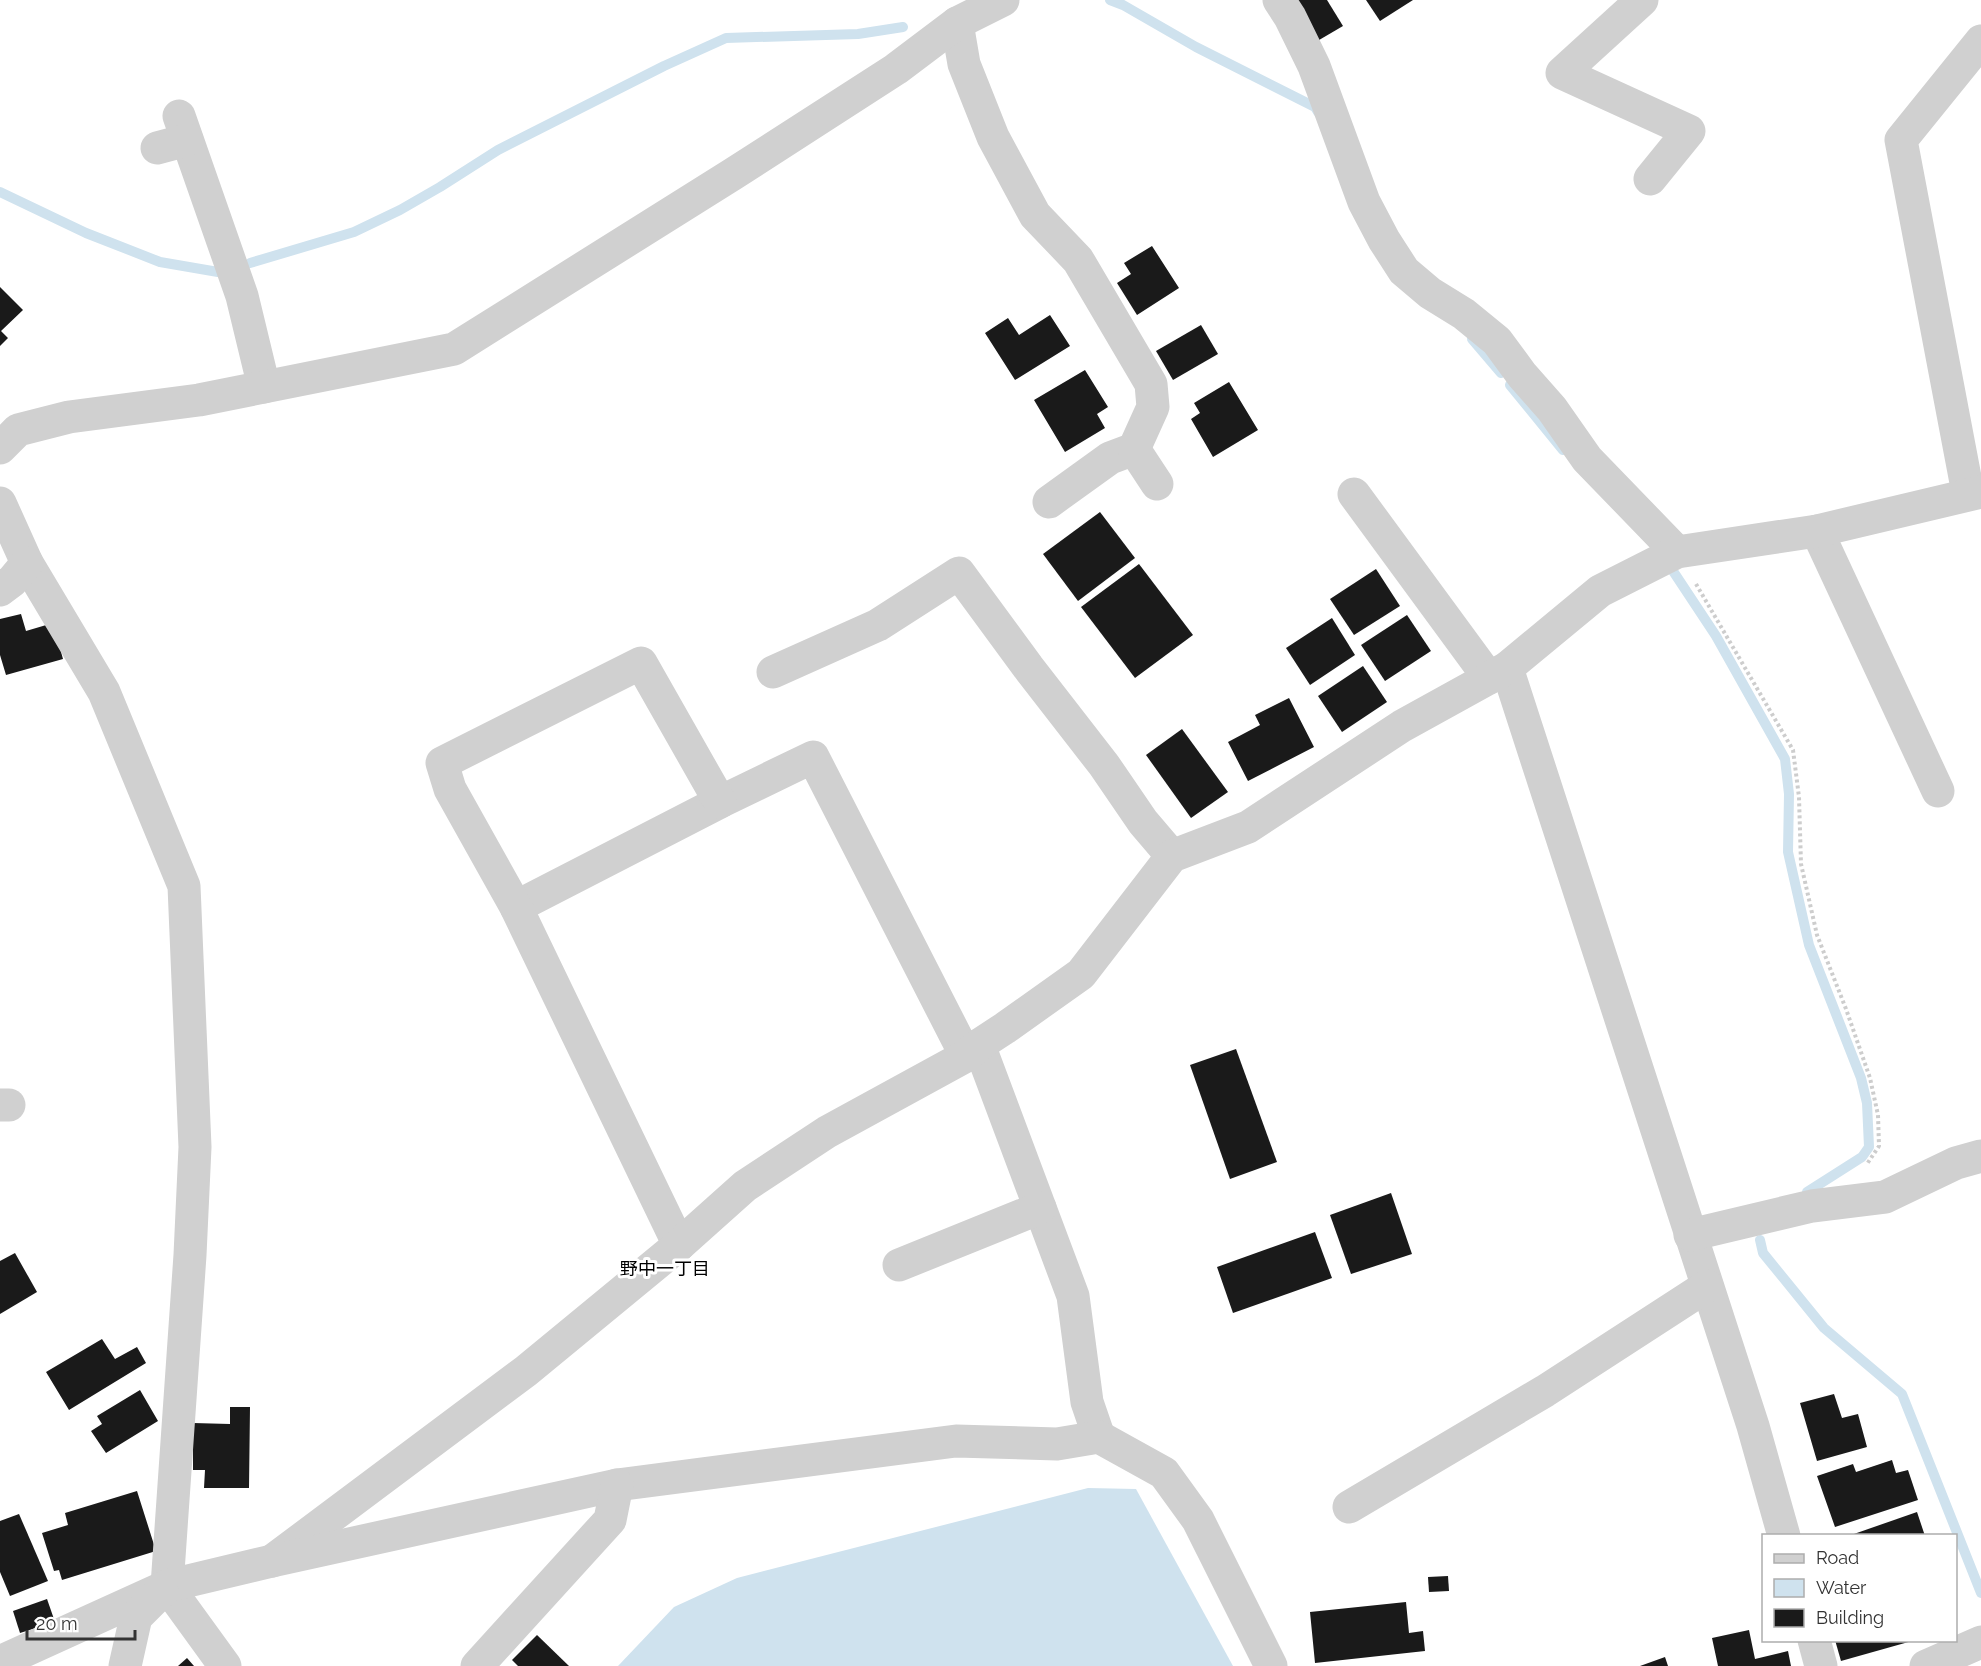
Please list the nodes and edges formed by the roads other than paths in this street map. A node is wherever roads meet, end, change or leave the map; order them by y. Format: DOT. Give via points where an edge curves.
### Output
graph roads {
  1 [pos="1003,0"];
  2 [pos="1279,0"];
  3 [pos="1642,0"];
  4 [pos="957,23"];
  5 [pos="1981,41"];
  6 [pos="174,134"];
  7 [pos="1650,179"];
  8 [pos="264,387"];
  9 [pos="0,448"];
  10 [pos="1134,449"];
  11 [pos="1157,484"];
  12 [pos="1975,493"];
  13 [pos="1354,494"];
  14 [pos="1049,501"];
  15 [pos="0,503"];
  16 [pos="1817,531"];
  17 [pos="1677,552"];
  18 [pos="27,563"];
  19 [pos="0,590"];
  20 [pos="772,672"];
  21 [pos="1498,673"];
  22 [pos="1938,791"];
  23 [pos="720,802"];
  24 [pos="1172,856"];
  25 [pos="516,907"];
  26 [pos="972,1050"];
  27 [pos="1981,1156"];
  28 [pos="1040,1208"];
  29 [pos="1690,1235"];
  30 [pos="679,1245"];
  31 [pos="899,1265"];
  32 [pos="1707,1286"];
  33 [pos="1099,1437"];
  34 [pos="617,1485"];
  35 [pos="1349,1507"];
  36 [pos="1783,1534"];
  37 [pos="272,1561"];
  38 [pos="167,1586"];
  39 [pos="1814,1642"];
  40 [pos="1981,1642"];
  41 [pos="0,1662"];
  42 [pos="125,1666"];
  43 [pos="225,1666"];
  44 [pos="477,1666"];
  45 [pos="1270,1666"];
  46 [pos="1821,1666"];
  47 [pos="1926,1666"];
  1 -- 4 [label="street"];
  2 -- 17 [label="street" via="1314,66 1364,202 1404,271 1497,341 1587,459"];
  3 -- 7 [label="street" via="1562,73 1689,131"];
  4 -- 8 [label="street" via="896,69 454,349"];
  4 -- 10 [label="street" via="964,64 989,126 1035,216 1078,260 1151,384 1153,407"];
  5 -- 12 [label="street" via="1901,140"];
  6 -- 8 [label="street" via="242,296"];
  8 -- 9 [label="street" via="69,417 18,430"];
  10 -- 11 [label="street"];
  10 -- 14 [label="street" via="1110,458"];
  12 -- 16 [label="street"];
  13 -- 21 [label="street"];
  15 -- 18 [label="street"];
  16 -- 17 [label="street"];
  16 -- 22 [label="street"];
  17 -- 21 [label="street" via="1600,591"];
  18 -- 19 [label="street"];
  18 -- 38 [label="street" via="104,692 184,886 195,1147"];
  20 -- 24 [label="street" via="878,625 959,573"];
  21 -- 24 [label="street" via="1402,726 1248,827"];
  21 -- 29 [label="street"];
  23 -- 25 [label="street"];
  23 -- 25 [label="street" via="641,663 442,763 450,789"];
  23 -- 26 [label="street" via="813,757"];
  24 -- 26 [label="street" via="1081,974"];
  25 -- 30 [label="street"];
  26 -- 28 [label="street"];
  26 -- 30 [label="street" via="827,1132 745,1186"];
  27 -- 29 [label="street" via="1956,1163 1885,1197 1812,1206"];
  28 -- 31 [label="street"];
  28 -- 33 [label="street" via="1073,1296 1087,1402"];
  29 -- 32 [label="street"];
  30 -- 37 [label="street" via="526,1371"];
  32 -- 35 [label="street" via="1545,1391"];
  32 -- 36 [label="street"];
  33 -- 34 [label="street" via="1057,1444 956,1442"];
  33 -- 45 [label="street" via="1164,1473 1198,1520"];
  34 -- 37 [label="street"];
  34 -- 44 [label="street" via="610,1520"];
  37 -- 38 [label="street"];
  38 -- 41 [label="street"];
  38 -- 42 [label="street" via="136,1617"];
  38 -- 43 [label="street"];
  39 -- 46 [label="street"];
  40 -- 47 [label="street"];
}
